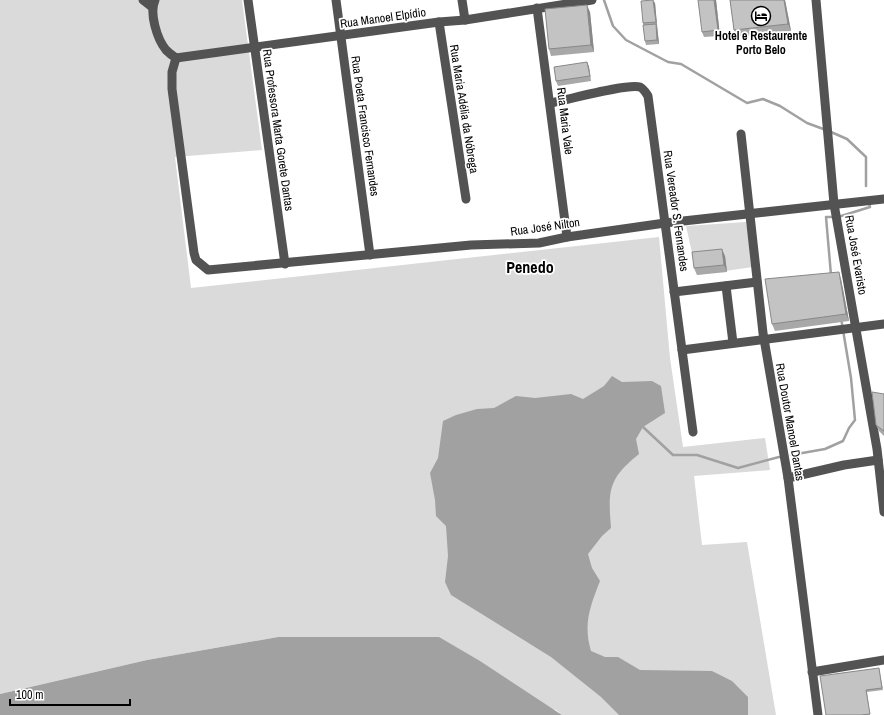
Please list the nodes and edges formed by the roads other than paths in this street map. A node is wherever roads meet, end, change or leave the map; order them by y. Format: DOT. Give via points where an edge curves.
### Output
graph roads {
  1 [pos="143,0"];
  2 [pos="248,0"];
  3 [pos="336,0"];
  4 [pos="462,0"];
  5 [pos="592,0"];
  6 [pos="816,0"];
  7 [pos="154,4"];
  8 [pos="537,8"];
  9 [pos="465,20"];
  10 [pos="439,22"];
  11 [pos="340,36"];
  12 [pos="254,47"];
  13 [pos="176,58"];
  14 [pos="550,103"];
  15 [pos="741,134"];
  16 [pos="884,199"];
  17 [pos="466,200"];
  18 [pos="834,204"];
  19 [pos="750,214"];
  20 [pos="665,223"];
  21 [pos="567,237"];
  22 [pos="370,255"];
  23 [pos="285,264"];
  24 [pos="757,282"];
  25 [pos="726,286"];
  26 [pos="674,292"];
  27 [pos="884,324"];
  28 [pos="853,328"];
  29 [pos="764,339"];
  30 [pos="733,343"];
  31 [pos="682,350"];
  32 [pos="693,432"];
  33 [pos="880,450"];
  34 [pos="878,460"];
  35 [pos="788,478"];
  36 [pos="884,512"];
  37 [pos="884,660"];
  38 [pos="812,672"];
  39 [pos="818,715"];
  1 -- 7 [label="street"];
  2 -- 12 [label="street, Rua Professora Marta Gorete Dantas"];
  3 -- 11 [label="street, Rua Poeta Francisco Fernandes"];
  4 -- 9 [label="street"];
  5 -- 8 [label="street, Rua Manoel Elpídio"];
  6 -- 18 [label="street, Rua José Evaristo"];
  7 -- 13 [label="street" via="159,37 166,51"];
  8 -- 9 [label="street, Rua Manoel Elpídio"];
  8 -- 14 [label="street, Rua Maria Vale"];
  9 -- 10 [label="street, Rua Manoel Elpídio"];
  10 -- 11 [label="street, Rua Manoel Elpídio"];
  10 -- 17 [label="street, Rua Maria Adélia da Nóbrega"];
  11 -- 12 [label="street, Rua Manoel Elpídio"];
  11 -- 22 [label="street, Rua Poeta Francisco Fernandes"];
  12 -- 13 [label="street, Rua Manoel Elpídio"];
  12 -- 23 [label="street, Rua Professora Marta Gorete Dantas"];
  13 -- 23 [label="street, Rua José Nilton" via="172,72 172,89 196,260 208,270"];
  14 -- 20 [label="street, Rua Vereador S. Fernandes" via="610,90 639,87 645,91 648,96"];
  14 -- 21 [label="street, Rua Maria Vale"];
  15 -- 19 [label="street, Rua Doutor Manoel Dantas"];
  16 -- 18 [label="street, Rua José Nilton"];
  18 -- 19 [label="street, Rua José Nilton"];
  18 -- 28 [label="street, Rua José Evaristo"];
  19 -- 20 [label="street, Rua José Nilton"];
  19 -- 24 [label="street, Rua Doutor Manoel Dantas"];
  20 -- 21 [label="street, Rua José Nilton"];
  20 -- 26 [label="street, Rua Vereador S. Fernandes"];
  21 -- 22 [label="street, Rua José Nilton" via="540,243"];
  22 -- 23 [label="street, Rua José Nilton"];
  24 -- 25 [label="street"];
  24 -- 29 [label="street, Rua Doutor Manoel Dantas"];
  25 -- 26 [label="street"];
  25 -- 30 [label="street"];
  26 -- 31 [label="street, Rua Vereador S. Fernandes"];
  27 -- 28 [label="street"];
  28 -- 29 [label="street"];
  28 -- 33 [label="street, Rua José Evaristo"];
  29 -- 30 [label="street"];
  29 -- 35 [label="street, Rua Doutor Manoel Dantas"];
  30 -- 31 [label="street"];
  31 -- 32 [label="street, Rua Vereador S. Fernandes"];
  33 -- 34 [label="street, Rua José Evaristo"];
  34 -- 35 [label="street" via="844,464"];
  34 -- 36 [label="street, Rua José Evaristo"];
  35 -- 38 [label="street, Rua Doutor Manoel Dantas"];
  37 -- 38 [label="street"];
  38 -- 39 [label="street, Rua Doutor Manoel Dantas"];
}
